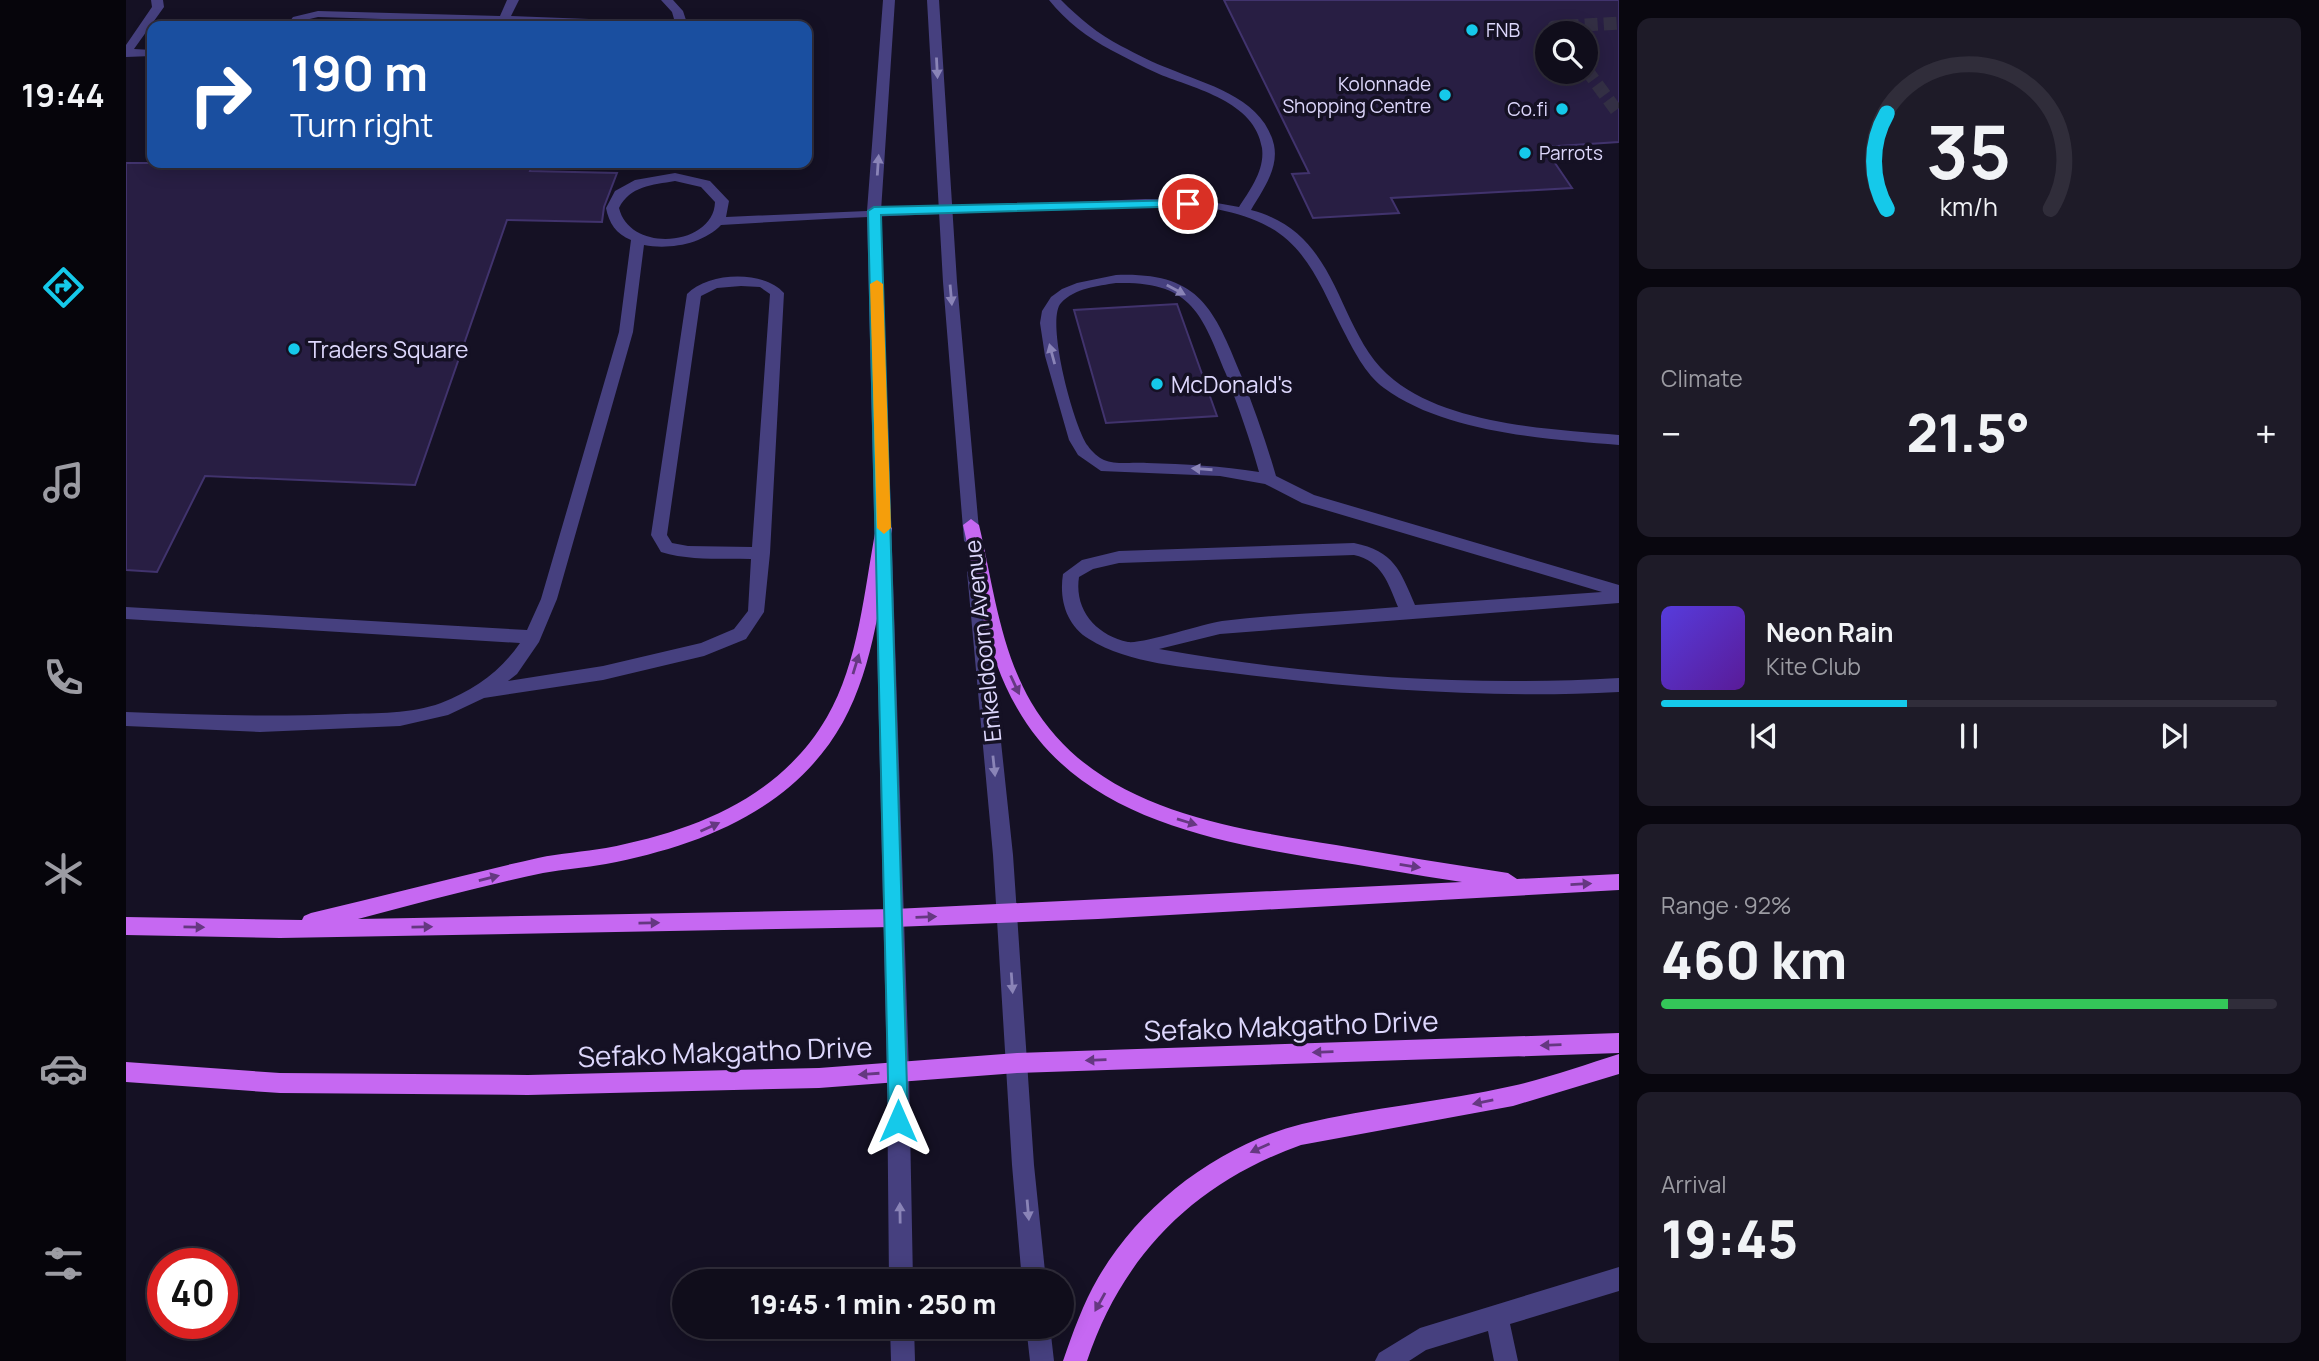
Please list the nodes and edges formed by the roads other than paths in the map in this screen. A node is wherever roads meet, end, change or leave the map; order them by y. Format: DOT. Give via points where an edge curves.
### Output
graph roads {
  1 [pos="157,0"];
  2 [pos="513,0"];
  3 [pos="667,0"];
  4 [pos="890,0"];
  5 [pos="933,0"];
  6 [pos="1055,0"];
  7 [pos="504,20"];
  8 [pos="149,21"];
  9 [pos="296,21"];
  10 [pos="546,21"];
  11 [pos="680,21"];
  12 [pos="147,23"];
  13 [pos="127,53"];
  14 [pos="147,53"];
  15 [pos="661,168"];
  16 [pos="658,178"];
  17 [pos="945,208"];
  18 [pos="1244,210"];
  19 [pos="874,211"];
  20 [pos="718,221"];
  21 [pos="638,239"];
  22 [pos="1619,440"];
  23 [pos="1269,479"];
  24 [pos="1382,522"];
  25 [pos="971,525"];
  26 [pos="884,528"];
  27 [pos="1369,551"];
  28 [pos="762,553"];
  29 [pos="1619,590"];
  30 [pos="1619,597"];
  31 [pos="1409,611"];
  32 [pos="126,613"];
  33 [pos="533,637"];
  34 [pos="1132,649"];
  35 [pos="1619,685"];
  36 [pos="481,692"];
  37 [pos="126,719"];
  38 [pos="1619,882"];
  39 [pos="1543,886"];
  40 [pos="1007,915"];
  41 [pos="894,918"];
  42 [pos="126,926"];
  43 [pos="281,929"];
  44 [pos="1619,1043"];
  45 [pos="1017,1063"];
  46 [pos="1619,1064"];
  47 [pos="126,1072"];
  48 [pos="898,1072"];
  49 [pos="901,1269"];
  50 [pos="1033,1269"];
  51 [pos="1619,1279"];
  52 [pos="1497,1316"];
  53 [pos="902,1339"];
  54 [pos="1039,1339"];
  55 [pos="903,1361"];
  56 [pos="1042,1361"];
  57 [pos="1075,1361"];
  58 [pos="1387,1361"];
  59 [pos="1506,1361"];
  1 -- 8 [label="street" via="158,7"];
  2 -- 7 [label="street"];
  3 -- 11 [label="street"];
  19 -- 4 [label="street, one-way"];
  5 -- 17 [label="street, Enkeldoorn Avenue, one-way"];
  6 -- 18 [label="street" via="1100,39 1242,107 1260,127 1268,145 1265,174"];
  7 -- 9 [label="street" via="318,14"];
  7 -- 10 [label="street"];
  12 -- 13 [label="street"];
  13 -- 14 [label="street"];
  15 -- 16 [label="street"];
  16 -- 20 [label="street" via="705,184 722,201"];
  16 -- 21 [label="street" via="625,190 611,212 623,232"];
  17 -- 18 [label="street" via="1188,204"];
  17 -- 19 [label="street"];
  17 -- 25 [label="street, Enkeldoorn Avenue, one-way"];
  18 -- 22 [label="street" via="1298,241 1317,265 1370,363 1389,384 1467,417"];
  19 -- 20 [label="street"];
  19 -- 26 [label="street"];
  20 -- 21 [label="street" via="685,239"];
  21 -- 33 [label="street" via="626,331 549,599"];
  23 -- 23 [label="street, one-way" via="1188,468 1112,469 1090,458 1077,440 1049,346 1049,311 1056,301 1081,286 1135,278 1159,282 1194,300 1218,337"];
  23 -- 24 [label="street" via="1308,499"];
  24 -- 27 [label="street"];
  24 -- 29 [label="street"];
  25 -- 39 [label="main road, one-way" via="1012,680 1036,725 1086,775 1140,804 1211,829"];
  25 -- 40 [label="street, Enkeldoorn Avenue, one-way"];
  26 -- 41 [label="street"];
  43 -- 26 [label="main road, one-way" via="546,864 671,841 751,806 811,757 836,719 858,657"];
  27 -- 31 [label="street" via="1388,565"];
  27 -- 34 [label="street" via="1119,556 1071,574 1067,591 1076,617 1094,634"];
  28 -- 28 [label="street" via="778,293 763,283 714,284 694,294 659,535 667,548 688,552"];
  28 -- 36 [label="street" via="756,612 740,634 705,649 603,673"];
  30 -- 31 [label="street"];
  31 -- 34 [label="street" via="1220,628"];
  32 -- 33 [label="street"];
  33 -- 36 [label="street" via="511,669"];
  34 -- 35 [label="street" via="1371,683 1474,689"];
  36 -- 37 [label="street" via="442,710 400,719 260,725"];
  39 -- 38 [label="main road, one-way"];
  39 -- 40 [label="main road"];
  41 -- 40 [label="main road, one-way"];
  40 -- 45 [label="street, Enkeldoorn Avenue, one-way"];
  43 -- 41 [label="main road, one-way"];
  41 -- 48 [label="street"];
  42 -- 43 [label="main road, one-way"];
  44 -- 45 [label="main road, Sefako Makgatho Drive, one-way"];
  45 -- 48 [label="main road, Sefako Makgatho Drive"];
  45 -- 50 [label="street, Enkeldoorn Avenue, one-way"];
  46 -- 57 [label="main road, one-way" via="1513,1096 1301,1135 1244,1155 1193,1189 1149,1227 1092,1317"];
  48 -- 47 [label="main road, Sefako Makgatho Drive, one-way" via="528,1086 280,1083"];
  49 -- 48 [label="street, one-way"];
  51 -- 52 [label="street"];
  52 -- 58 [label="street" via="1420,1340"];
  52 -- 59 [label="street"];
  53 -- 55 [label="street"];
  54 -- 56 [label="street"];
}
